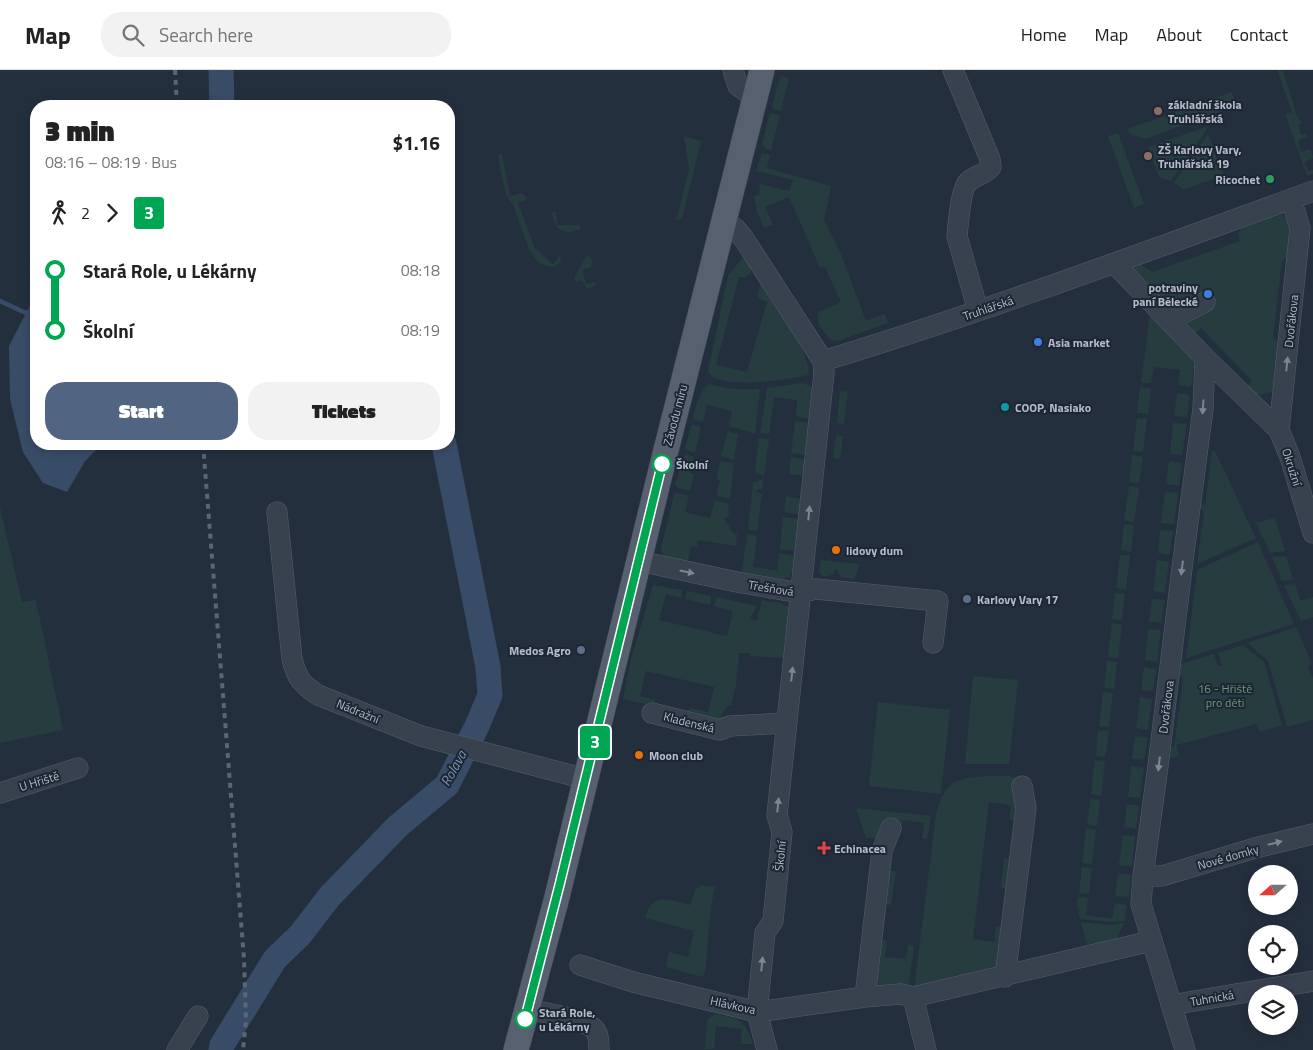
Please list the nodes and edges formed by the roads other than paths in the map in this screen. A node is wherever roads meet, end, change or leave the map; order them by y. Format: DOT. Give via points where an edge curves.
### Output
graph roads {
  1 [pos="733,70"];
  2 [pos="762,70"];
  3 [pos="953,70"];
  4 [pos="755,98"];
  5 [pos="1313,191"];
  6 [pos="1291,199"];
  7 [pos="725,221"];
  8 [pos="1114,263"];
  9 [pos="1205,302"];
  10 [pos="978,312"];
  11 [pos="1170,320"];
  12 [pos="1205,358"];
  13 [pos="823,361"];
  14 [pos="1283,391"];
  15 [pos="1254,404"];
  16 [pos="1279,430"];
  17 [pos="277,512"];
  18 [pos="1313,533"];
  19 [pos="639,561"];
  20 [pos="800,593"];
  21 [pos="933,643"];
  22 [pos="652,713"];
  23 [pos="787,723"];
  24 [pos="78,768"];
  25 [pos="586,779"];
  26 [pos="1022,786"];
  27 [pos="0,793"];
  28 [pos="891,828"];
  29 [pos="1313,834"];
  30 [pos="1143,876"];
  31 [pos="1151,941"];
  32 [pos="580,965"];
  33 [pos="1005,976"];
  34 [pos="1313,981"];
  35 [pos="865,997"];
  36 [pos="913,997"];
  37 [pos="1171,1005"];
  38 [pos="528,1009"];
  39 [pos="757,1012"];
  40 [pos="198,1016"];
  41 [pos="177,1050"];
  42 [pos="516,1050"];
  43 [pos="599,1050"];
  44 [pos="767,1050"];
  45 [pos="926,1050"];
  46 [pos="1184,1050"];
  1 -- 4 [label="street" via="738,86"];
  2 -- 4 [label="main road, Závodu míru"];
  3 -- 10 [label="street" via="991,167 966,184 957,236"];
  4 -- 7 [label="main road, Závodu míru"];
  5 -- 6 [label="street, Truhlářská"];
  6 -- 8 [label="street, Truhlářská"];
  14 -- 6 [label="street, Dvořákova, one-way" via="1300,228"];
  7 -- 13 [label="street" via="744,239"];
  7 -- 19 [label="main road, Závodu míru"];
  8 -- 10 [label="street, Truhlářská"];
  8 -- 11 [label="street"];
  9 -- 11 [label="street"];
  10 -- 13 [label="street, Truhlářská"];
  11 -- 12 [label="street"];
  12 -- 15 [label="street"];
  12 -- 30 [label="street, Dvořákova, one-way" via="1203,409"];
  20 -- 13 [label="street, Školní, one-way"];
  14 -- 15 [label="street"];
  14 -- 16 [label="street, Dvořákova"];
  15 -- 16 [label="street"];
  16 -- 18 [label="street, Okružní"];
  17 -- 25 [label="street, Nádražní" via="292,659 305,686 318,695 421,736"];
  19 -- 20 [label="street, Třešňová, one-way"];
  19 -- 25 [label="main road, Závodu míru"];
  20 -- 21 [label="street, Třešňová" via="816,589 938,601"];
  23 -- 20 [label="street, Školní, one-way"];
  22 -- 23 [label="street, Kladenská" via="720,730 730,726"];
  39 -- 23 [label="street, Školní, one-way" via="765,934 774,921 782,832 777,815"];
  24 -- 27 [label="street, U Hřiště"];
  25 -- 38 [label="main road, Závodu míru"];
  26 -- 33 [label="street" via="1026,808"];
  28 -- 35 [label="street" via="882,851"];
  30 -- 29 [label="street, Nové domky, one-way" via="1162,876"];
  30 -- 31 [label="street, Dvořákova" via="1142,904"];
  31 -- 33 [label="street, Hlávkova"];
  31 -- 37 [label="street, Dvořákova"];
  32 -- 39 [label="street, Hlávkova" via="633,982"];
  33 -- 36 [label="street, Hlávkova"];
  34 -- 37 [label="street, Tuhnická"];
  35 -- 36 [label="street, Hlávkova" via="901,994"];
  35 -- 39 [label="street, Hlávkova"];
  36 -- 45 [label="street"];
  37 -- 46 [label="street, Dvořákova"];
  38 -- 42 [label="main road, Závodu míru"];
  38 -- 43 [label="street" via="594,1028 599,1038"];
  39 -- 44 [label="street, Školní"];
  40 -- 41 [label="street"];
}
